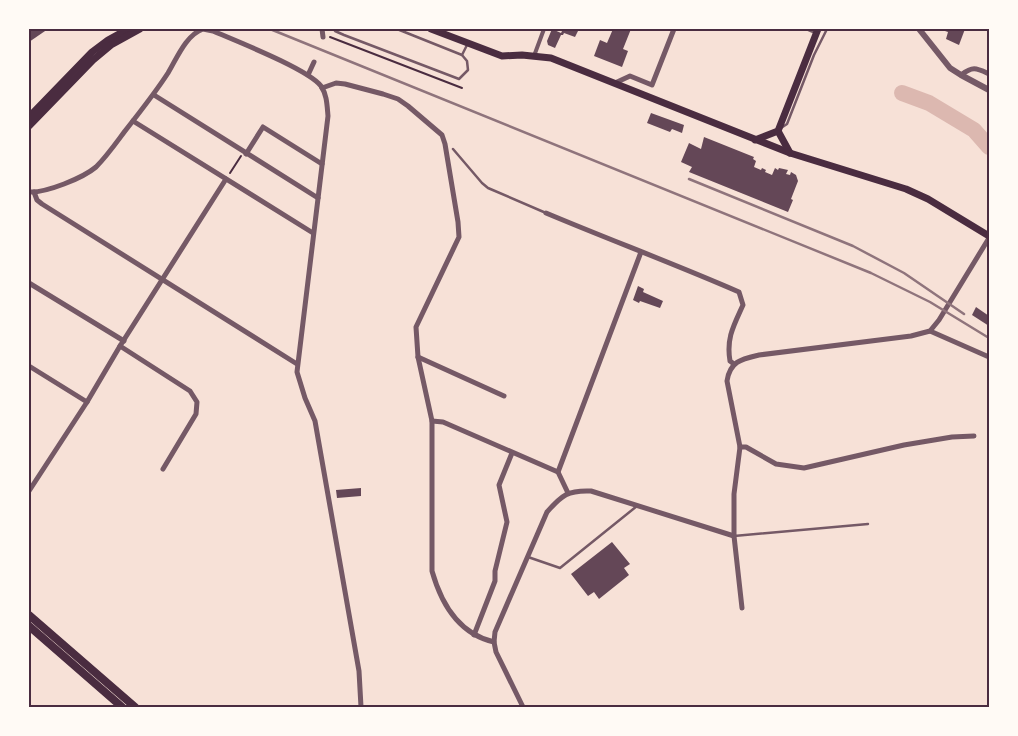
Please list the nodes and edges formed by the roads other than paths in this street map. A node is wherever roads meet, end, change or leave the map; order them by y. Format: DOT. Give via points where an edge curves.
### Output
graph roads {
  1 [pos="128,29"];
  2 [pos="140,29"];
  3 [pos="334,29"];
  4 [pos="397,29"];
  5 [pos="431,29"];
  6 [pos="544,29"];
  7 [pos="674,29"];
  8 [pos="827,29"];
  9 [pos="919,29"];
  10 [pos="814,30"];
  11 [pos="443,31"];
  12 [pos="468,43"];
  13 [pos="462,55"];
  14 [pos="534,56"];
  15 [pos="314,62"];
  16 [pos="989,74"];
  17 [pos="308,75"];
  18 [pos="961,75"];
  19 [pos="615,83"];
  20 [pos="652,85"];
  21 [pos="322,88"];
  22 [pos="989,90"];
  23 [pos="154,95"];
  24 [pos="648,96"];
  25 [pos="29,117"];
  26 [pos="133,121"];
  27 [pos="29,126"];
  28 [pos="778,131"];
  29 [pos="755,140"];
  30 [pos="453,149"];
  31 [pos="245,153"];
  32 [pos="790,154"];
  33 [pos="322,164"];
  34 [pos="226,179"];
  35 [pos="32,192"];
  36 [pos="318,198"];
  37 [pos="546,213"];
  38 [pos="313,233"];
  39 [pos="989,237"];
  40 [pos="641,252"];
  41 [pos="162,280"];
  42 [pos="29,283"];
  43 [pos="930,331"];
  44 [pos="122,344"];
  45 [pos="418,357"];
  46 [pos="989,357"];
  47 [pos="297,364"];
  48 [pos="734,364"];
  49 [pos="29,366"];
  50 [pos="504,396"];
  51 [pos="87,402"];
  52 [pos="432,422"];
  53 [pos="974,436"];
  54 [pos="740,447"];
  55 [pos="512,453"];
  56 [pos="163,469"];
  57 [pos="558,472"];
  58 [pos="29,491"];
  59 [pos="568,493"];
  60 [pos="637,506"];
  61 [pos="868,524"];
  62 [pos="734,536"];
  63 [pos="528,557"];
  64 [pos="742,608"];
  65 [pos="29,615"];
  66 [pos="29,626"];
  67 [pos="474,635"];
  68 [pos="494,642"];
  69 [pos="122,707"];
  70 [pos="135,707"];
  71 [pos="361,707"];
  72 [pos="523,707"];
  1 -- 25 [label="main road" via="92,52"];
  2 -- 27 [label="main road" via="111,45 93,60"];
  3 -- 13 [label="lane" via="459,79 468,70"];
  4 -- 13 [label="lane"];
  5 -- 11 [label="main road"];
  6 -- 14 [label="street"];
  7 -- 20 [label="street"];
  8 -- 28 [label="lane" via="787,124"];
  9 -- 18 [label="street" via="950,68"];
  10 -- 28 [label="main road"];
  11 -- 12 [label="main road"];
  12 -- 13 [label="lane"];
  12 -- 14 [label="main road" via="502,56"];
  14 -- 19 [label="main road" via="550,58"];
  15 -- 17 [label="street"];
  16 -- 18 [label="street" via="969,69"];
  17 -- 21 [label="street"];
  17 -- 23 [label="street" via="214,31 203,29 191,36"];
  18 -- 22 [label="street"];
  19 -- 20 [label="street" via="630,76"];
  19 -- 24 [label="main road"];
  20 -- 24 [label="street"];
  21 -- 33 [label="street" via="328,116"];
  21 -- 45 [label="street" via="336,83 392,97 408,106 442,135 459,237 416,327"];
  23 -- 26 [label="street"];
  23 -- 31 [label="street"];
  24 -- 29 [label="main road"];
  26 -- 34 [label="street"];
  26 -- 35 [label="street" via="95,168 59,185"];
  28 -- 29 [label="main road"];
  28 -- 32 [label="main road"];
  29 -- 32 [label="main road"];
  30 -- 37 [label="lane" via="488,188"];
  31 -- 33 [label="street" via="263,127"];
  31 -- 36 [label="street"];
  32 -- 39 [label="main road" via="906,189"];
  33 -- 36 [label="street"];
  34 -- 38 [label="street"];
  34 -- 41 [label="street"];
  35 -- 41 [label="street" via="42,204"];
  36 -- 38 [label="street"];
  37 -- 40 [label="street"];
  38 -- 47 [label="street"];
  39 -- 43 [label="street"];
  40 -- 48 [label="street" via="739,292 743,304 729,338 728,350"];
  40 -- 57 [label="street"];
  41 -- 44 [label="street"];
  41 -- 47 [label="street"];
  42 -- 44 [label="street"];
  43 -- 46 [label="street"];
  43 -- 48 [label="street" via="759,355"];
  44 -- 51 [label="street"];
  44 -- 56 [label="street" via="190,391 196,402 196,414"];
  45 -- 50 [label="street"];
  45 -- 52 [label="street"];
  47 -- 71 [label="street" via="300,386 317,428 360,671"];
  48 -- 54 [label="street" via="727,380"];
  49 -- 51 [label="street"];
  51 -- 58 [label="street"];
  52 -- 55 [label="street" via="443,422"];
  52 -- 67 [label="street" via="432,571 445,605"];
  53 -- 54 [label="street" via="904,445 804,468 776,464 746,447"];
  54 -- 62 [label="street" via="734,494"];
  55 -- 57 [label="street"];
  55 -- 67 [label="street" via="499,485 507,522 494,571 495,581"];
  57 -- 59 [label="street"];
  59 -- 60 [label="street" via="591,491"];
  59 -- 63 [label="street" via="547,512"];
  60 -- 62 [label="street"];
  60 -- 63 [label="lane" via="560,568"];
  61 -- 62 [label="lane"];
  62 -- 64 [label="street"];
  63 -- 68 [label="street"];
  65 -- 70 [label="main road"];
  66 -- 69 [label="main road"];
  67 -- 68 [label="street"];
  68 -- 72 [label="street"];
}
